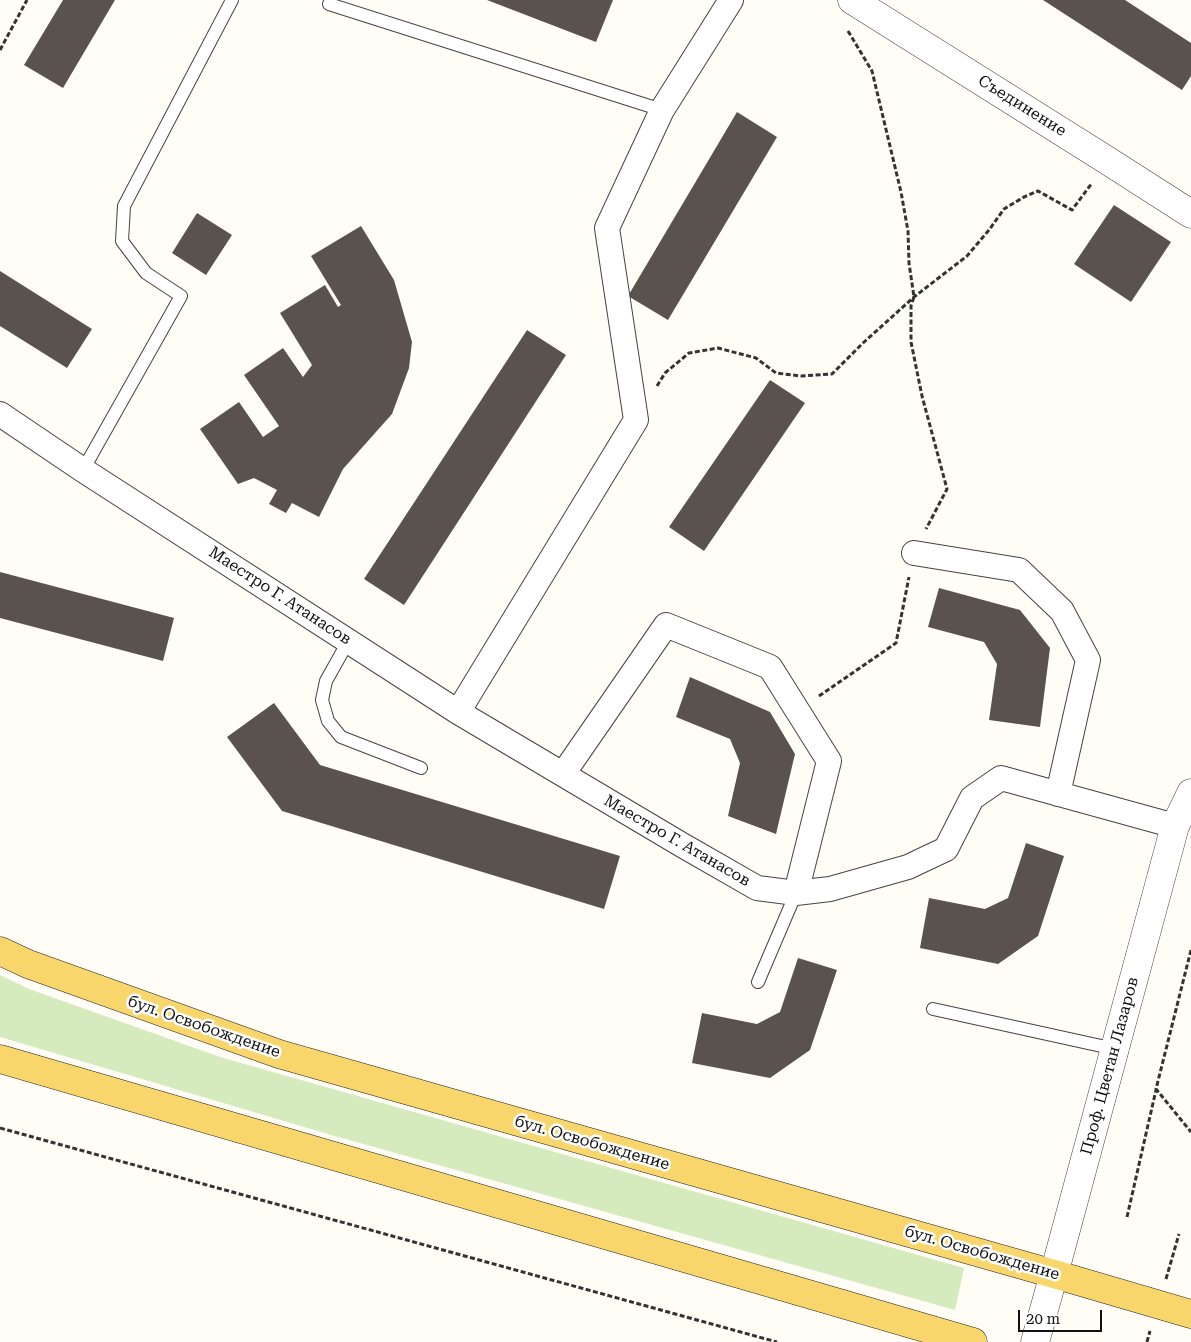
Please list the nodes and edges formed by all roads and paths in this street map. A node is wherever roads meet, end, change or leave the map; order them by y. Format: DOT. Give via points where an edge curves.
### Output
graph roads {
  1 [pos="27,0"];
  2 [pos="232,0"];
  3 [pos="731,0"];
  4 [pos="852,0"];
  5 [pos="329,4"];
  6 [pos="843,25"];
  7 [pos="0,50"];
  8 [pos="662,110"];
  9 [pos="1105,158"];
  10 [pos="1191,214"];
  11 [pos="914,297"];
  12 [pos="0,414"];
  13 [pos="636,420"];
  14 [pos="83,470"];
  15 [pos="914,553"];
  16 [pos="348,640"];
  17 [pos="797,711"];
  18 [pos="458,712"];
  19 [pos="421,768"];
  20 [pos="563,774"];
  21 [pos="1191,793"];
  22 [pos="1058,794"];
  23 [pos="1175,826"];
  24 [pos="796,893"];
  25 [pos="1191,950"];
  26 [pos="0,952"];
  27 [pos="758,982"];
  28 [pos="933,1009"];
  29 [pos="1115,1049"];
  30 [pos="0,1059"];
  31 [pos="1156,1090"];
  32 [pos="0,1128"];
  33 [pos="1191,1132"];
  34 [pos="1126,1217"];
  35 [pos="1054,1274"];
  36 [pos="1191,1314"];
  37 [pos="777,1342"];
  38 [pos="974,1342"];
  39 [pos="1034,1342"];
  1 -- 7 [label="path"];
  2 -- 14 [label="lane" via="124,206 122,241 146,273 181,296"];
  3 -- 8 [label="street"];
  4 -- 9 [label="street, Съединение"];
  5 -- 8 [label="lane"];
  6 -- 11 [label="path" via="872,72 901,192"];
  8 -- 13 [label="street" via="607,228"];
  9 -- 10 [label="street, Съединение"];
  9 -- 11 [label="path" via="1072,210 1038,191 1024,197 1004,209 967,256"];
  11 -- 13 [label="path" via="832,374 801,376 776,373 756,358 718,348 689,353 665,373"];
  11 -- 15 [label="path" via="911,342 947,489"];
  12 -- 14 [label="street, Маестро Г. Атанасов"];
  13 -- 18 [label="street"];
  14 -- 16 [label="street, Маестро Г. Атанасов"];
  15 -- 17 [label="path" via="896,643"];
  15 -- 22 [label="street" via="1019,570 1062,611 1088,660"];
  16 -- 18 [label="street, Маестро Г. Атанасов"];
  16 -- 19 [label="lane" via="326,681 322,700 328,721 341,737"];
  17 -- 20 [label="street" via="770,667 666,625"];
  17 -- 24 [label="street" via="829,762"];
  18 -- 20 [label="street, Маестро Г. Атанасов"];
  20 -- 24 [label="street, Маестро Г. Атанасов" via="757,888"];
  21 -- 23 [label="street, Проф. Цветан Лазаров"];
  22 -- 23 [label="street"];
  22 -- 24 [label="street, Маестро Г. Атанасов" via="1001,778 972,798 946,849 908,867 830,889"];
  23 -- 29 [label="street, Проф. Цветан Лазаров"];
  24 -- 27 [label="lane"];
  25 -- 31 [label="path"];
  26 -- 35 [label="main road, бул. Освобождение" via="279,1054"];
  28 -- 29 [label="lane"];
  29 -- 35 [label="street, Проф. Цветан Лазаров"];
  30 -- 38 [label="main road"];
  31 -- 33 [label="path"];
  31 -- 34 [label="path"];
  32 -- 37 [label="path"];
  35 -- 36 [label="main road, бул. Освобождение"];
  35 -- 39 [label="street, Проф. Цветан Лазаров"];
}
